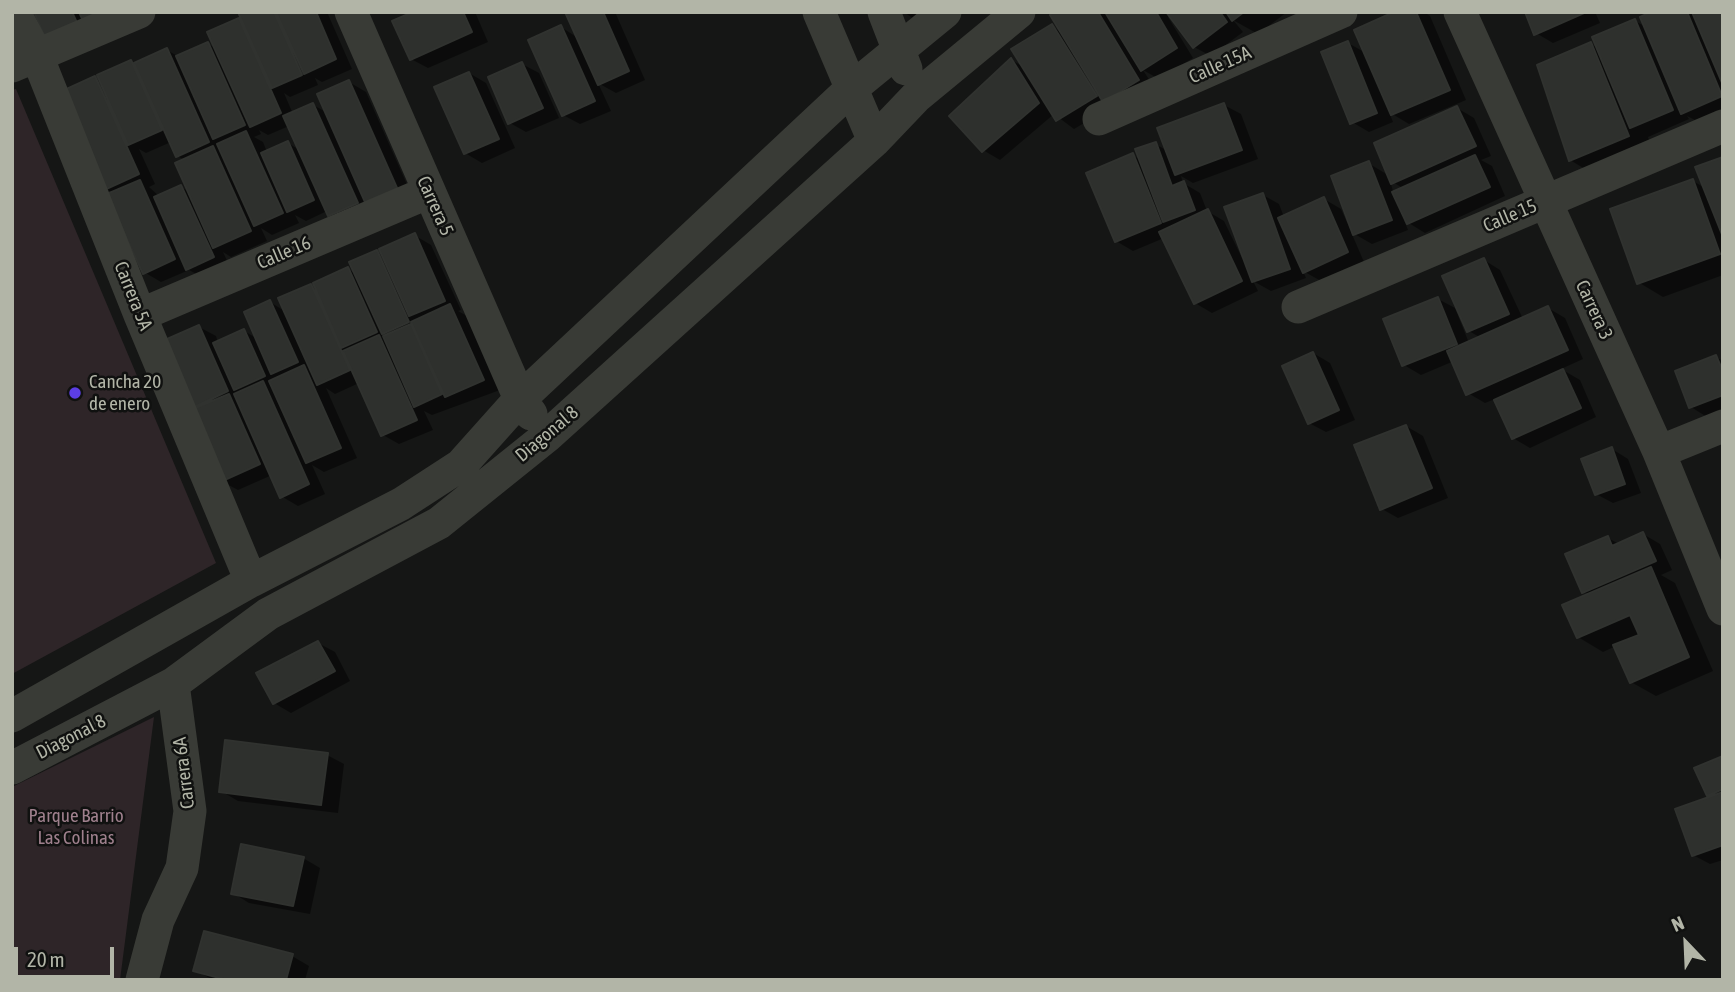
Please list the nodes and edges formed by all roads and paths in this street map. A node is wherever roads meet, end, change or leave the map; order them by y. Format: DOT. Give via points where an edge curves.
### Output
graph roads {
  1 [pos="14,12"];
  2 [pos="139,12"];
  3 [pos="351,12"];
  4 [pos="819,12"];
  5 [pos="884,12"];
  6 [pos="945,12"];
  7 [pos="1019,12"];
  8 [pos="1341,12"];
  9 [pos="1460,12"];
  10 [pos="899,48"];
  11 [pos="25,61"];
  12 [pos="851,89"];
  13 [pos="916,97"];
  14 [pos="1098,119"];
  15 [pos="1723,126"];
  16 [pos="874,141"];
  17 [pos="429,192"];
  18 [pos="1545,202"];
  19 [pos="1298,307"];
  20 [pos="139,315"];
  21 [pos="520,399"];
  22 [pos="1723,426"];
  23 [pos="546,436"];
  24 [pos="1659,452"];
  25 [pos="251,581"];
  26 [pos="1723,609"];
  27 [pos="173,684"];
  28 [pos="12,716"];
  29 [pos="12,768"];
  30 [pos="142,980"];
  1 -- 11 [label="street, Carrera 5A"];
  2 -- 11 [label="street"];
  3 -- 17 [label="street, Carrera 5"];
  4 -- 12 [label="street"];
  5 -- 10 [label="street"];
  6 -- 10 [label="street, Diagonal 8"];
  7 -- 13 [label="street, Diagonal 8"];
  8 -- 14 [label="street, Calle 15A"];
  9 -- 18 [label="street, Carrera 3"];
  10 -- 12 [label="street, Diagonal 8"];
  10 -- 13 [label="street"];
  11 -- 20 [label="street, Carrera 5A"];
  12 -- 16 [label="street"];
  12 -- 21 [label="street, Diagonal 8"];
  13 -- 16 [label="street, Diagonal 8"];
  15 -- 18 [label="street, Calle 15"];
  16 -- 23 [label="street, Diagonal 8"];
  17 -- 20 [label="street, Calle 16"];
  17 -- 21 [label="street, Carrera 5"];
  18 -- 19 [label="street, Calle 15"];
  18 -- 24 [label="street, Carrera 3"];
  20 -- 25 [label="street, Carrera 5A"];
  21 -- 23 [label="street, Carrera 5"];
  21 -- 25 [label="street, Diagonal 8" via="461,465 401,504"];
  22 -- 24 [label="street"];
  23 -- 27 [label="street, Diagonal 8" via="439,523 268,614"];
  24 -- 26 [label="street, Carrera 3"];
  25 -- 28 [label="street, Diagonal 8"];
  27 -- 29 [label="street, Diagonal 8"];
  27 -- 30 [label="street, Carrera 6A" via="190,811 182,868 158,920"];
}
